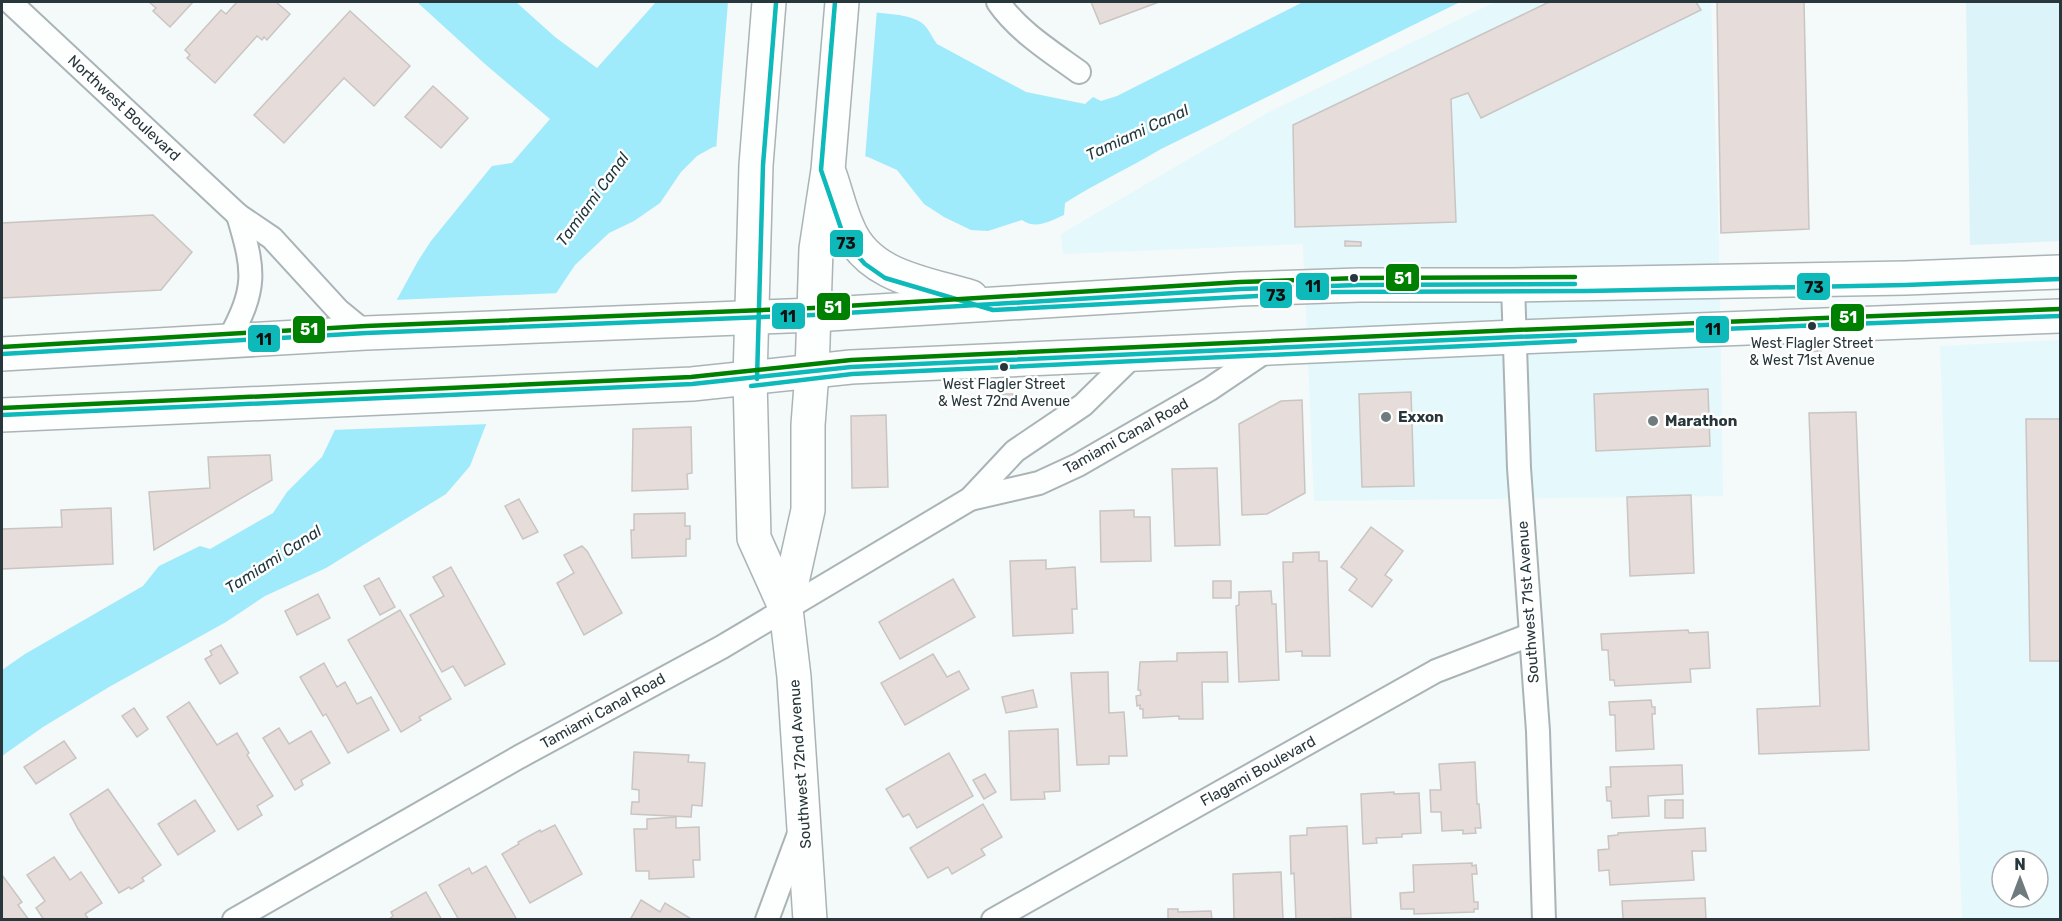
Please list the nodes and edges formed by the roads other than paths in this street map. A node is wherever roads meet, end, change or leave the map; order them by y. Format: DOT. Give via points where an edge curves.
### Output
graph roads {
  1 [pos="10,2"];
  2 [pos="769,2"];
  3 [pos="842,2"];
  4 [pos="998,2"];
  5 [pos="1079,72"];
  6 [pos="828,170"];
  7 [pos="238,215"];
  8 [pos="2061,272"];
  9 [pos="1513,285"];
  10 [pos="995,303"];
  11 [pos="813,315"];
  12 [pos="2061,316"];
  13 [pos="752,317"];
  14 [pos="366,333"];
  15 [pos="1515,337"];
  16 [pos="228,341"];
  17 [pos="1270,348"];
  18 [pos="2,354"];
  19 [pos="1134,355"];
  20 [pos="812,372"];
  21 [pos="750,379"];
  22 [pos="2,415"];
  23 [pos="970,499"];
  24 [pos="786,609"];
  25 [pos="1530,635"];
  26 [pos="804,821"];
  27 [pos="234,920"];
  28 [pos="767,920"];
  29 [pos="810,920"];
  30 [pos="993,920"];
  31 [pos="1544,920"];
  1 -- 7 [label="street, Northwest Boulevard"];
  2 -- 13 [label="main road, Southwest 72nd Avenue" via="756,165"];
  3 -- 6 [label="main road, Southwest 72nd Avenue"];
  4 -- 5 [label="street" via="1007,16"];
  6 -- 10 [label="main road" via="848,228 860,249 877,265 900,276"];
  6 -- 11 [label="main road, Southwest 72nd Avenue" via="816,249"];
  7 -- 14 [label="street, Northwest Boulevard" via="272,238 338,310"];
  7 -- 16 [label="street, Northwest Boulevard" via="249,251 251,283 242,315"];
  8 -- 9 [label="main road"];
  9 -- 10 [label="main road" via="1228,289"];
  9 -- 15 [label="street, Southwest 71st Avenue"];
  10 -- 11 [label="main road"];
  11 -- 13 [label="main road"];
  11 -- 20 [label="main road, Southwest 72nd Avenue"];
  12 -- 15 [label="main road"];
  13 -- 14 [label="main road"];
  13 -- 21 [label="main road, Southwest 72nd Avenue"];
  14 -- 16 [label="main road"];
  15 -- 17 [label="main road"];
  15 -- 25 [label="street, Southwest 71st Avenue"];
  16 -- 18 [label="main road"];
  17 -- 19 [label="main road"];
  17 -- 23 [label="street, Tamiami Canal Road" via="1210,389 1078,465 1039,483"];
  19 -- 20 [label="main road"];
  19 -- 23 [label="street, Tamiami Canal Road" via="1083,405 1015,451"];
  20 -- 21 [label="main road"];
  20 -- 24 [label="main road, Southwest 72nd Avenue" via="808,510"];
  21 -- 22 [label="main road"];
  21 -- 24 [label="main road, Southwest 72nd Avenue" via="754,538"];
  23 -- 24 [label="street, Tamiami Canal Road"];
  24 -- 26 [label="main road, Southwest 72nd Avenue"];
  24 -- 27 [label="street, Tamiami Canal Road"];
  25 -- 30 [label="street, Flagami Boulevard" via="1436,671"];
  25 -- 31 [label="street, Southwest 71st Avenue" via="1538,730"];
  26 -- 28 [label="street"];
  26 -- 29 [label="main road, Southwest 72nd Avenue"];
}
